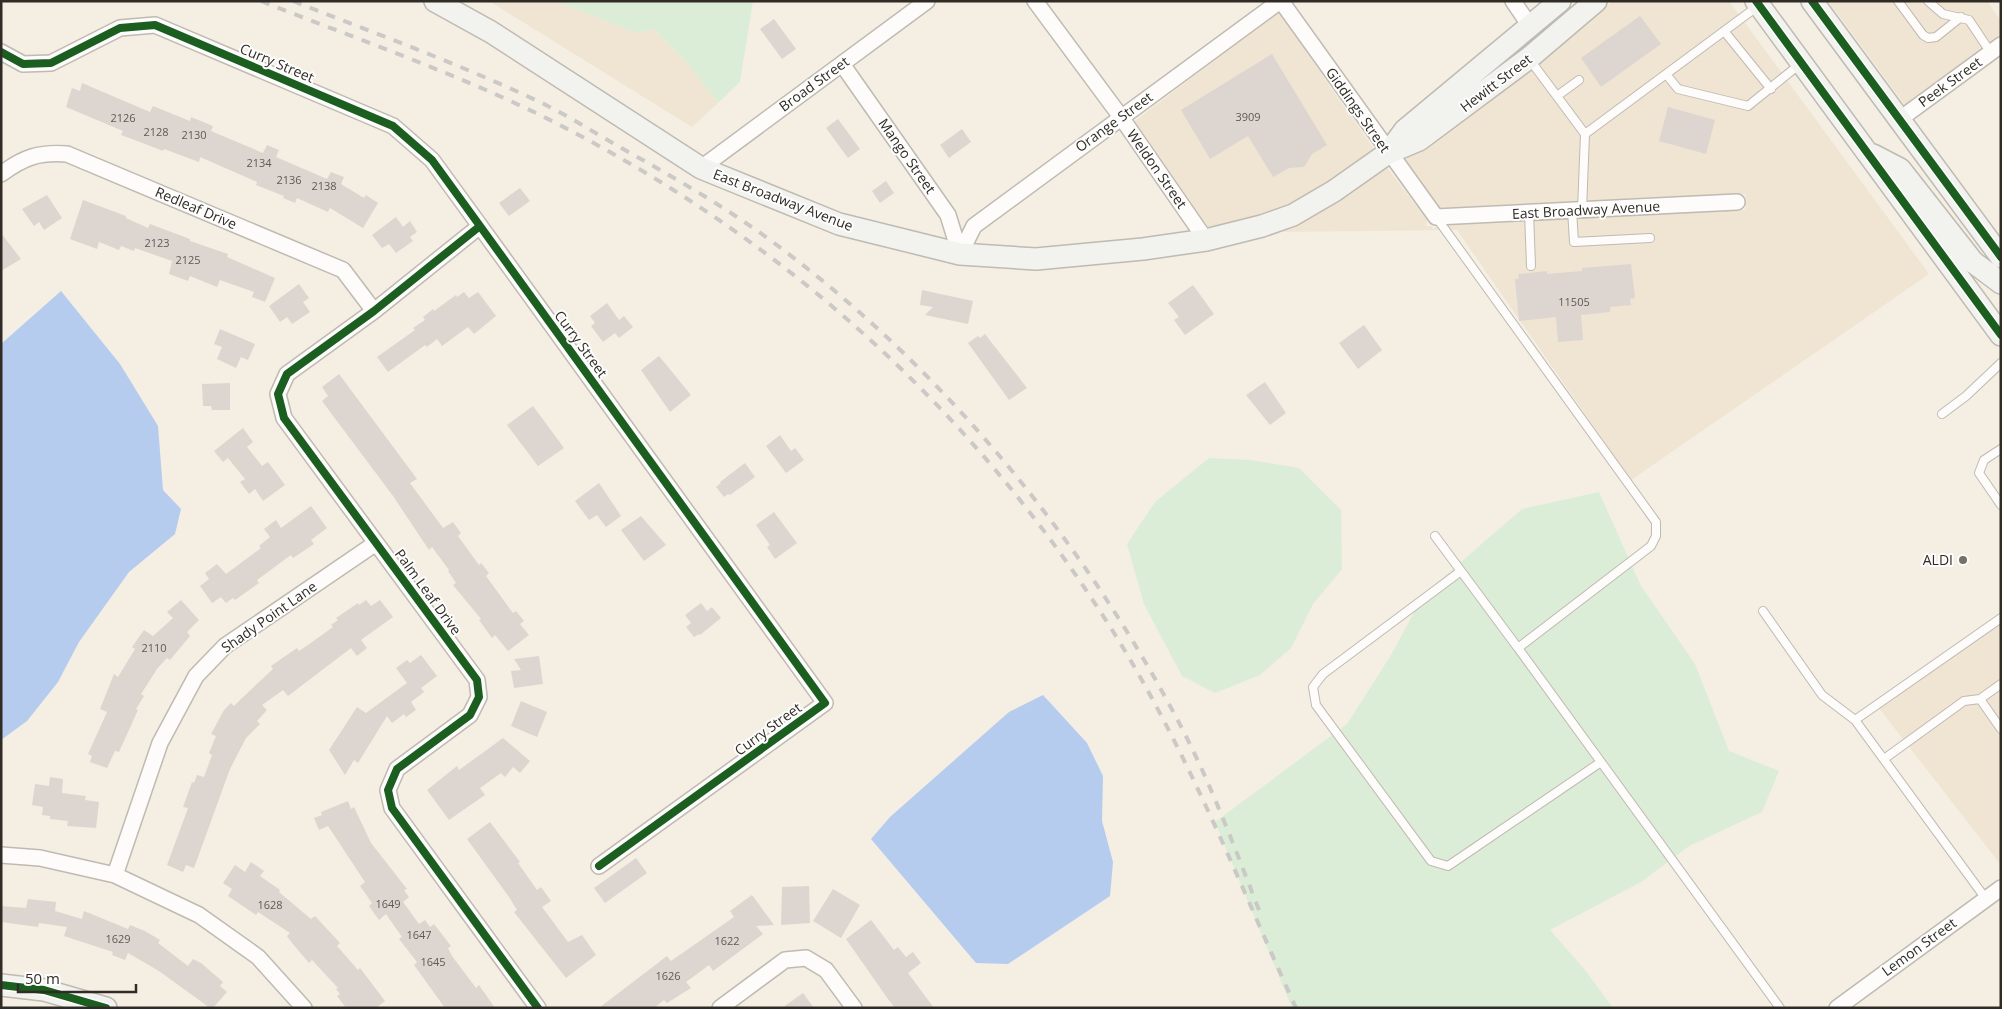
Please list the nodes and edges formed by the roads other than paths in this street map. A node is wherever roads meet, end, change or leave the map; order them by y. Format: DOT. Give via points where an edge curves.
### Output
graph roads {
  1 [pos="435,1"];
  2 [pos="927,1"];
  3 [pos="1035,1"];
  4 [pos="1280,1"];
  5 [pos="1513,1"];
  6 [pos="1560,1"];
  7 [pos="1812,1"];
  8 [pos="1898,1"];
  9 [pos="1928,1"];
  10 [pos="1596,2"];
  11 [pos="1758,3"];
  12 [pos="1961,17"];
  13 [pos="1530,26"];
  14 [pos="1724,30"];
  15 [pos="1996,49"];
  16 [pos="1,52"];
  17 [pos="1529,58"];
  18 [pos="1802,63"];
  19 [pos="842,64"];
  20 [pos="1666,74"];
  21 [pos="1579,80"];
  22 [pos="1770,89"];
  23 [pos="1557,96"];
  24 [pos="1121,117"];
  25 [pos="1900,119"];
  26 [pos="1585,134"];
  27 [pos="1868,152"];
  28 [pos="1388,153"];
  29 [pos="701,168"];
  30 [pos="1,174"];
  31 [pos="1737,202"];
  32 [pos="1577,210"];
  33 [pos="1529,212"];
  34 [pos="1436,217"];
  35 [pos="480,226"];
  36 [pos="1650,238"];
  37 [pos="1206,240"];
  38 [pos="960,254"];
  39 [pos="2001,257"];
  40 [pos="1531,266"];
  41 [pos="2001,283"];
  42 [pos="374,312"];
  43 [pos="2001,335"];
  44 [pos="2001,363"];
  45 [pos="1942,414"];
  46 [pos="2001,449"];
  47 [pos="2001,505"];
  48 [pos="1436,536"];
  49 [pos="376,543"];
  50 [pos="1461,571"];
  51 [pos="1762,611"];
  52 [pos="2001,618"];
  53 [pos="1518,648"];
  54 [pos="2001,684"];
  55 [pos="1980,699"];
  56 [pos="1855,720"];
  57 [pos="2001,729"];
  58 [pos="1884,758"];
  59 [pos="1601,762"];
  60 [pos="1,856"];
  61 [pos="598,866"];
  62 [pos="115,875"];
  63 [pos="2001,888"];
  64 [pos="1986,899"];
  65 [pos="1,986"];
  66 [pos="106,1008"];
  67 [pos="304,1008"];
  68 [pos="538,1008"];
  69 [pos="720,1008"];
  70 [pos="854,1008"];
  71 [pos="1780,1008"];
  72 [pos="1837,1008"];
  1 -- 29 [label="main road, East Broadway Avenue" via="491,32"];
  2 -- 19 [label="street, Broad Street"];
  3 -- 24 [label="street, Weldon Street"];
  4 -- 24 [label="street, Orange Street"];
  4 -- 28 [label="street, Giddings Street"];
  5 -- 13 [label="street"];
  6 -- 13 [label="main road, Hewitt Street"];
  7 -- 25 [label="main road"];
  8 -- 12 [label="lane" via="1928,38 1936,37"];
  9 -- 12 [label="lane" via="1936,11"];
  10 -- 17 [label="main road, Hewitt Street"];
  11 -- 14 [label="lane"];
  11 -- 18 [label="main road"];
  12 -- 15 [label="lane" via="1969,20"];
  13 -- 28 [label="main road, Hewitt Street" via="1405,130"];
  14 -- 20 [label="lane"];
  14 -- 22 [label="lane"];
  15 -- 25 [label="street, Peek Street"];
  16 -- 35 [label="street, Curry Street" via="23,64 51,63 120,28 155,26 393,126 432,160"];
  17 -- 23 [label="lane"];
  17 -- 28 [label="main road, Hewitt Street" via="1419,140"];
  18 -- 22 [label="lane"];
  18 -- 27 [label="main road"];
  19 -- 29 [label="street, Broad Street"];
  19 -- 38 [label="street, Mango Street" via="948,215"];
  20 -- 22 [label="lane" via="1678,89 1748,106"];
  20 -- 26 [label="lane"];
  21 -- 23 [label="lane"];
  23 -- 26 [label="lane"];
  24 -- 37 [label="street, Weldon Street"];
  24 -- 38 [label="street, Orange Street" via="974,226"];
  25 -- 39 [label="main road"];
  26 -- 32 [label="lane"];
  27 -- 41 [label="main road" via="1900,169 1973,262"];
  27 -- 43 [label="main road"];
  28 -- 34 [label="street, Giddings Street"];
  28 -- 37 [label="main road, Hewitt Street" via="1334,192 1293,215"];
  29 -- 38 [label="main road, East Broadway Avenue" via="840,224"];
  30 -- 42 [label="street, Redleaf Drive" via="14,164 45,152 67,154 343,270"];
  31 -- 32 [label="street, East Broadway Avenue"];
  32 -- 33 [label="street, East Broadway Avenue"];
  32 -- 36 [label="lane" via="1574,242"];
  33 -- 34 [label="street, East Broadway Avenue"];
  33 -- 40 [label="lane"];
  34 -- 53 [label="lane" via="1656,522 1656,536 1651,546"];
  35 -- 42 [label="street, Palm Leaf Drive"];
  35 -- 61 [label="street, Curry Street" via="825,703"];
  37 -- 38 [label="main road, East Broadway Avenue" via="1143,250 1036,258"];
  42 -- 49 [label="street, Palm Leaf Drive" via="288,374 278,394 284,418"];
  44 -- 45 [label="lane"];
  46 -- 47 [label="lane" via="1984,460 1979,474"];
  48 -- 50 [label="lane"];
  49 -- 62 [label="street, Shady Point Lane" via="225,646 196,676 160,743"];
  49 -- 68 [label="street, Palm Leaf Drive" via="478,680 479,697 470,715 398,769 388,790 392,808"];
  50 -- 53 [label="lane"];
  50 -- 59 [label="lane" via="1323,674 1313,687 1316,704 1430,861 1448,866"];
  51 -- 56 [label="lane" via="1822,695"];
  52 -- 56 [label="lane"];
  53 -- 59 [label="lane"];
  54 -- 55 [label="lane"];
  55 -- 57 [label="lane"];
  55 -- 58 [label="lane" via="1964,701"];
  56 -- 58 [label="lane"];
  58 -- 64 [label="lane"];
  59 -- 71 [label="lane"];
  60 -- 62 [label="street" via="40,858"];
  62 -- 67 [label="street" via="198,914 258,957"];
  63 -- 64 [label="street, Lemon Street"];
  64 -- 72 [label="street, Lemon Street"];
  65 -- 66 [label="main road" via="44,990"];
  69 -- 70 [label="street" via="785,960 806,958 826,970"];
}
